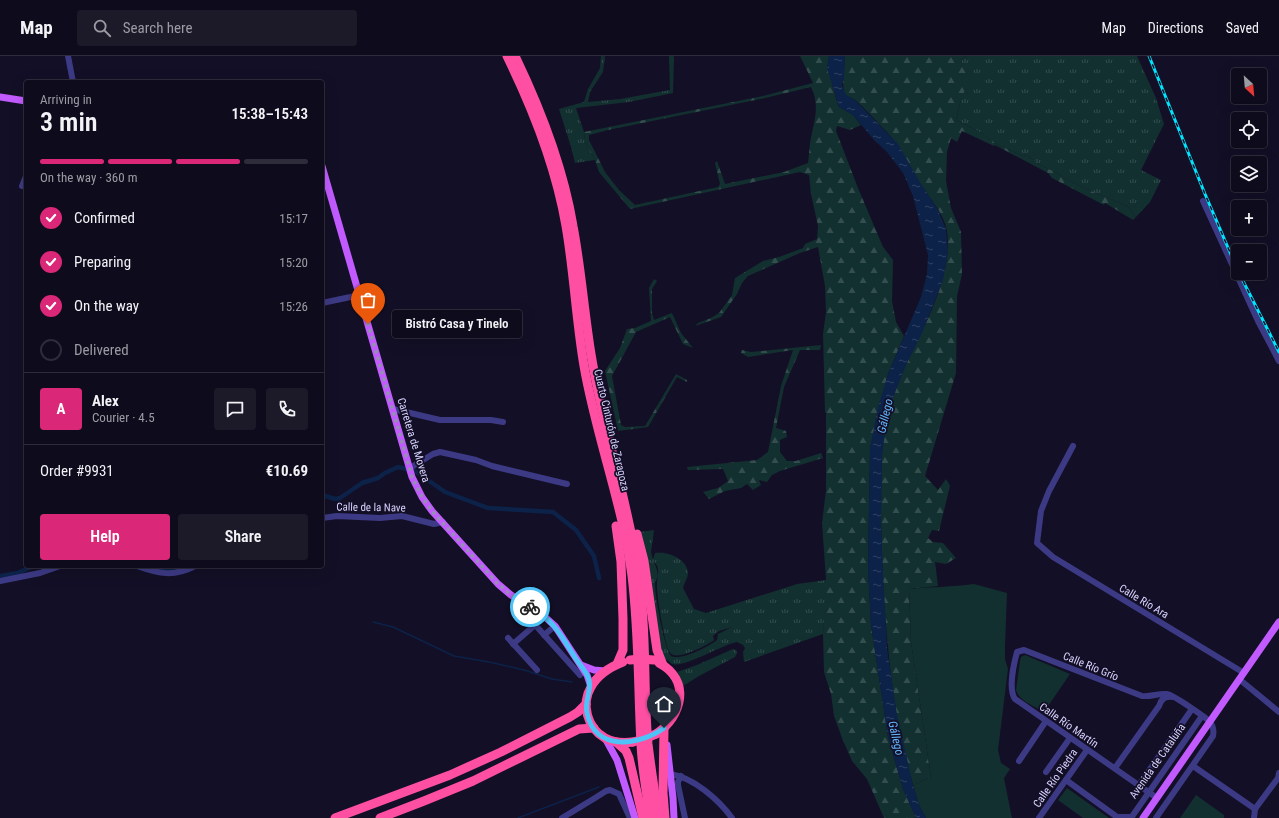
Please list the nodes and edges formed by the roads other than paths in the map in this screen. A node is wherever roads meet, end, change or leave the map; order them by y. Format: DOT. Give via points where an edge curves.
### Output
graph roads {
  1 [pos="68,56"];
  2 [pos="506,56"];
  3 [pos="515,56"];
  4 [pos="73,80"];
  5 [pos="0,97"];
  6 [pos="24,101"];
  7 [pos="324,173"];
  8 [pos="24,181"];
  9 [pos="22,186"];
  10 [pos="1203,201"];
  11 [pos="360,295"];
  12 [pos="324,303"];
  13 [pos="1279,361"];
  14 [pos="393,409"];
  15 [pos="503,422"];
  16 [pos="1073,446"];
  17 [pos="604,452"];
  18 [pos="411,467"];
  19 [pos="618,474"];
  20 [pos="567,484"];
  21 [pos="324,518"];
  22 [pos="442,522"];
  23 [pos="54,568"];
  24 [pos="144,568"];
  25 [pos="191,568"];
  26 [pos="0,581"];
  27 [pos="521,609"];
  28 [pos="1279,622"];
  29 [pos="535,625"];
  30 [pos="555,626"];
  31 [pos="544,635"];
  32 [pos="508,638"];
  33 [pos="513,644"];
  34 [pos="1024,650"];
  35 [pos="579,664"];
  36 [pos="617,664"];
  37 [pos="663,665"];
  38 [pos="538,670"];
  39 [pos="605,671"];
  40 [pos="580,675"];
  41 [pos="1242,676"];
  42 [pos="591,687"];
  43 [pos="1153,696"];
  44 [pos="1174,697"];
  45 [pos="1160,703"];
  46 [pos="586,704"];
  47 [pos="1192,709"];
  48 [pos="1279,712"];
  49 [pos="1202,716"];
  50 [pos="1046,721"];
  51 [pos="1210,722"];
  52 [pos="666,726"];
  53 [pos="594,728"];
  54 [pos="605,738"];
  55 [pos="1070,738"];
  56 [pos="616,742"];
  57 [pos="1088,750"];
  58 [pos="1019,761"];
  59 [pos="1193,766"];
  60 [pos="1115,768"];
  61 [pos="1046,772"];
  62 [pos="1279,773"];
  63 [pos="670,774"];
  64 [pos="682,776"];
  65 [pos="1066,780"];
  66 [pos="1139,785"];
  67 [pos="1148,792"];
  68 [pos="1157,798"];
  69 [pos="1255,809"];
  70 [pos="1117,817"];
  71 [pos="1131,817"];
  72 [pos="335,818"];
  73 [pos="381,818"];
  74 [pos="562,818"];
  75 [pos="630,818"];
  76 [pos="635,818"];
  77 [pos="643,818"];
  78 [pos="650,818"];
  79 [pos="658,818"];
  80 [pos="665,818"];
  81 [pos="674,818"];
  82 [pos="685,818"];
  83 [pos="732,818"];
  84 [pos="1039,818"];
  85 [pos="1143,818"];
  86 [pos="1156,818"];
  87 [pos="1254,818"];
  1 -- 4 [label="street"];
  2 -- 17 [label="highway, Cuarto Cinturón de Zaragoza" via="537,125 566,225 584,364"];
  3 -- 19 [label="highway" via="547,130 562,176 574,232 591,354"];
  5 -- 6 [label="main road"];
  7 -- 11 [label="main road, Carretera de Movera"];
  8 -- 9 [label="street"];
  10 -- 13 [label="street"];
  11 -- 12 [label="street"];
  11 -- 14 [label="main road, Carretera de Movera"];
  14 -- 15 [label="street" via="440,420"];
  14 -- 18 [label="main road, Carretera de Movera"];
  16 -- 41 [label="street, Calle Río Ara" via="1041,511 1037,542 1053,557"];
  17 -- 36 [label="highway" via="602,460 616,522 622,581 623,648"];
  17 -- 78 [label="highway, Cuarto Cinturón de Zaragoza" via="622,522 632,575 641,747"];
  18 -- 20 [label="street" via="440,452"];
  18 -- 22 [label="main road, Carretera de Movera" via="422,497"];
  19 -- 37 [label="highway" via="644,561 657,650"];
  19 -- 79 [label="highway" via="639,577 645,643 648,744"];
  21 -- 22 [label="street, Calle de la Nave" via="400,516 434,524"];
  22 -- 30 [label="main road, Carretera de Movera" via="504,590 536,610"];
  23 -- 26 [label="street"];
  24 -- 25 [label="street" via="171,574"];
  27 -- 29 [label="street"];
  28 -- 41 [label="main road, Avenida de Cataluña"];
  29 -- 31 [label="street"];
  29 -- 33 [label="street"];
  30 -- 31 [label="street"];
  30 -- 35 [label="main road, Carretera de Movera"];
  31 -- 40 [label="street"];
  32 -- 33 [label="street"];
  33 -- 38 [label="street"];
  34 -- 43 [label="street, Calle Río Grío" via="1140,696"];
  34 -- 50 [label="street, Calle Río Martín" via="1017,652 1015,659 1012,693 1017,700"];
  35 -- 39 [label="main road"];
  35 -- 42 [label="main road, Carretera de Movera"];
  36 -- 37 [label="highway, bridge" via="641,659 654,660"];
  36 -- 39 [label="highway"];
  37 -- 52 [label="highway" via="676,679 680,694 676,712"];
  39 -- 42 [label="highway"];
  41 -- 48 [label="street, Calle Río Ara"];
  41 -- 51 [label="main road, Avenida de Cataluña"];
  42 -- 46 [label="highway"];
  43 -- 44 [label="street, Calle Río Grío" via="1168,694"];
  43 -- 45 [label="street"];
  44 -- 45 [label="street" via="1166,697"];
  44 -- 47 [label="street, Calle Río Grío"];
  45 -- 60 [label="street"];
  46 -- 53 [label="highway"];
  46 -- 72 [label="highway" via="578,712 501,752 450,775"];
  47 -- 49 [label="street, Calle Río Grío"];
  47 -- 66 [label="street"];
  49 -- 51 [label="street, Calle Río Grío"];
  49 -- 67 [label="street, Avenida de Cataluña"];
  50 -- 55 [label="street, Calle Río Martín"];
  50 -- 58 [label="street"];
  51 -- 59 [label="street" via="1213,736"];
  51 -- 68 [label="main road, Avenida de Cataluña"];
  52 -- 56 [label="highway, bridge" via="644,739"];
  52 -- 63 [label="main road"];
  52 -- 80 [label="highway" via="663,793"];
  53 -- 54 [label="highway"];
  53 -- 73 [label="highway" via="579,729 473,781"];
  54 -- 56 [label="highway"];
  54 -- 76 [label="main road" via="617,760"];
  55 -- 57 [label="street, Calle Río Martín"];
  55 -- 61 [label="street, Calle Río Piedra"];
  56 -- 77 [label="highway" via="626,751 629,758"];
  57 -- 60 [label="street, Calle Río Martín"];
  57 -- 65 [label="street, Calle Río Piedra"];
  59 -- 69 [label="street"];
  59 -- 86 [label="street"];
  60 -- 66 [label="street, Calle Río Martín"];
  62 -- 69 [label="street"];
  63 -- 64 [label="street"];
  63 -- 81 [label="main road"];
  64 -- 82 [label="street" via="678,785"];
  64 -- 83 [label="street" via="718,802"];
  65 -- 70 [label="street"];
  65 -- 84 [label="street, Calle Río Piedra"];
  66 -- 67 [label="street, Calle Río Martín"];
  67 -- 68 [label="street, Calle Río Martín"];
  67 -- 71 [label="street, Avenida de Cataluña"];
  68 -- 85 [label="main road, Avenida de Cataluña"];
  69 -- 87 [label="street"];
  70 -- 71 [label="street"];
  74 -- 75 [label="street" via="610,790 620,795"];
}
